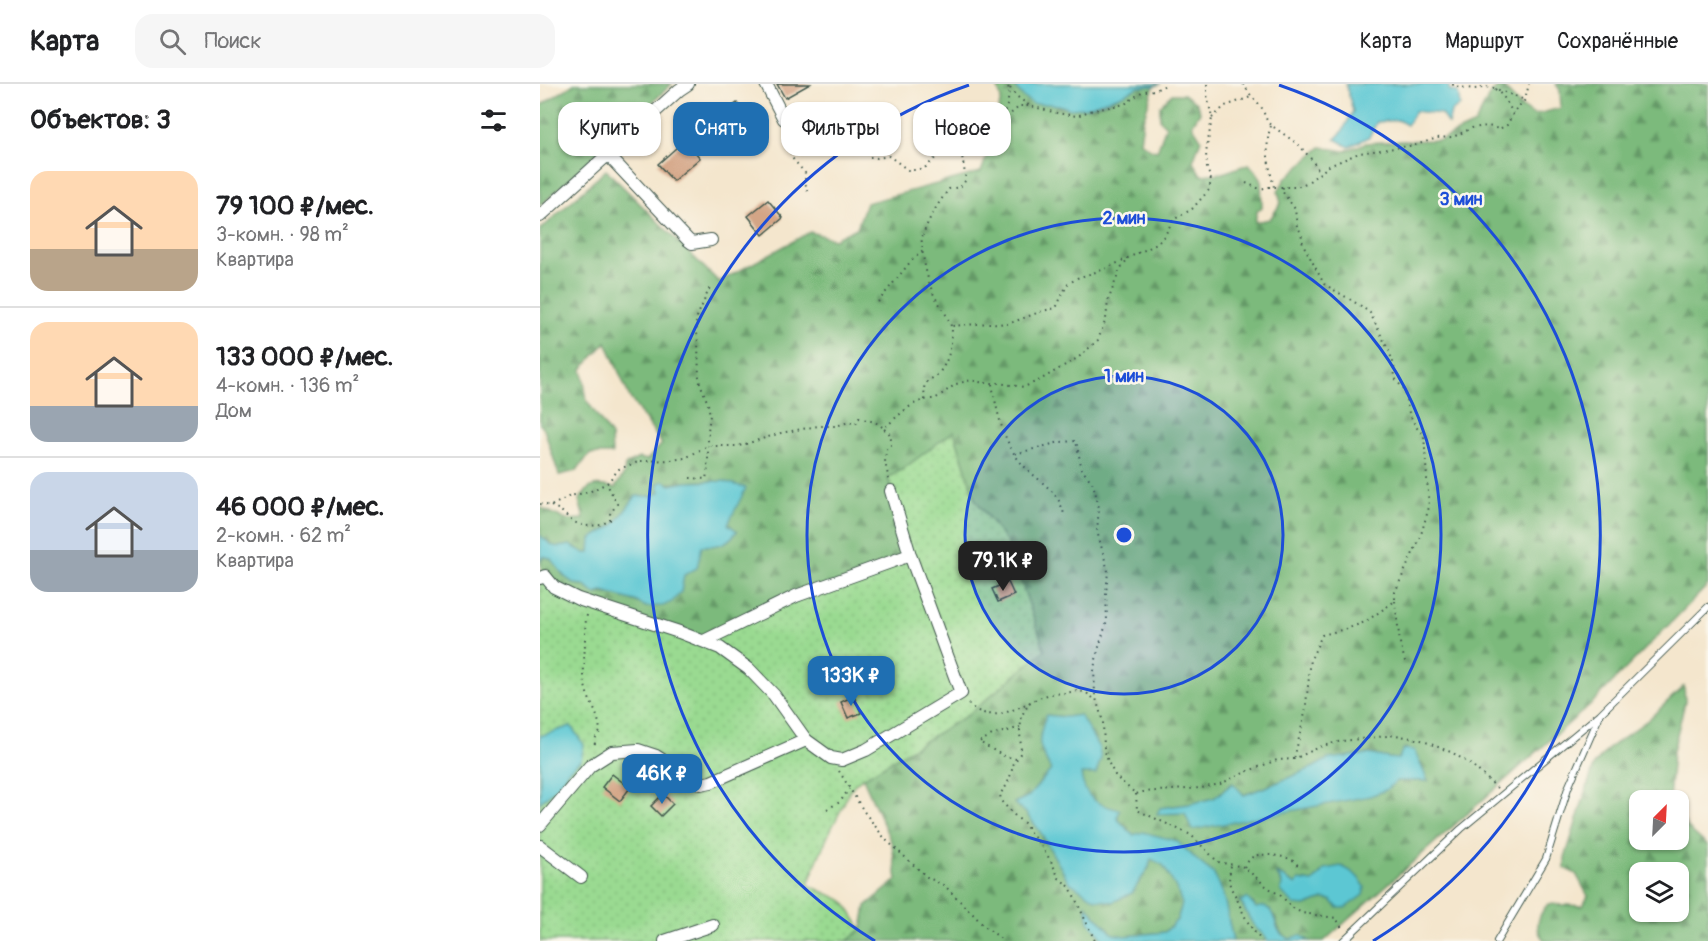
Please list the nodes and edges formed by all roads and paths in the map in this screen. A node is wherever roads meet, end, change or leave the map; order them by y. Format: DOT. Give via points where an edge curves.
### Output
graph roads {
  1 [pos="688,84"];
  2 [pos="766,84"];
  3 [pos="1168,84"];
  4 [pos="1207,84"];
  5 [pos="1243,84"];
  6 [pos="1453,84"];
  7 [pos="1529,84"];
  8 [pos="1009,85"];
  9 [pos="1468,86"];
  10 [pos="1495,88"];
  11 [pos="1252,97"];
  12 [pos="1525,100"];
  13 [pos="1008,102"];
  14 [pos="661,106"];
  15 [pos="1033,107"];
  16 [pos="1011,111"];
  17 [pos="781,113"];
  18 [pos="1514,113"];
  19 [pos="1212,118"];
  20 [pos="1270,126"];
  21 [pos="606,156"];
  22 [pos="610,156"];
  23 [pos="792,156"];
  24 [pos="938,156"];
  25 [pos="962,156"];
  26 [pos="870,157"];
  27 [pos="1320,173"];
  28 [pos="1246,183"];
  29 [pos="1274,187"];
  30 [pos="1283,187"];
  31 [pos="808,193"];
  32 [pos="540,216"];
  33 [pos="711,240"];
  34 [pos="923,251"];
  35 [pos="1127,260"];
  36 [pos="710,287"];
  37 [pos="878,302"];
  38 [pos="952,326"];
  39 [pos="992,383"];
  40 [pos="925,401"];
  41 [pos="884,428"];
  42 [pos="708,446"];
  43 [pos="1015,454"];
  44 [pos="690,478"];
  45 [pos="607,483"];
  46 [pos="891,491"];
  47 [pos="540,504"];
  48 [pos="551,506"];
  49 [pos="1064,514"];
  50 [pos="910,555"];
  51 [pos="540,578"];
  52 [pos="1395,601"];
  53 [pos="587,602"];
  54 [pos="1708,607"];
  55 [pos="704,641"];
  56 [pos="1406,665"];
  57 [pos="961,693"];
  58 [pos="1030,702"];
  59 [pos="1097,702"];
  60 [pos="1600,714"];
  61 [pos="1020,727"];
  62 [pos="806,740"];
  63 [pos="831,758"];
  64 [pos="1016,759"];
  65 [pos="1294,759"];
  66 [pos="596,762"];
  67 [pos="849,789"];
  68 [pos="1136,794"];
  69 [pos="1502,795"];
  70 [pos="827,809"];
  71 [pos="540,825"];
  72 [pos="540,846"];
  73 [pos="1232,866"];
  74 [pos="1244,867"];
  75 [pos="1300,868"];
  76 [pos="580,877"];
  77 [pos="713,925"];
  78 [pos="1345,939"];
  79 [pos="667,940"];
  80 [pos="685,941"];
  81 [pos="1004,941"];
  82 [pos="1095,941"];
  83 [pos="1262,941"];
  84 [pos="1497,941"];
  1 -- 14 [label="street"];
  2 -- 17 [label="street"];
  3 -- 15 [label="path" via="1143,91 1125,104 1077,116"];
  4 -- 19 [label="path"];
  5 -- 11 [label="path"];
  6 -- 9 [label="path"];
  7 -- 12 [label="path"];
  8 -- 13 [label="path"];
  8 -- 15 [label="path" via="1022,101"];
  9 -- 10 [label="path"];
  10 -- 12 [label="path"];
  10 -- 18 [label="path"];
  11 -- 19 [label="path" via="1225,106"];
  11 -- 20 [label="path"];
  12 -- 18 [label="path"];
  15 -- 16 [label="path" via="1020,106"];
  18 -- 27 [label="path" via="1507,125 1499,129 1473,128 1453,137 1359,153"];
  19 -- 35 [label="path" via="1206,153 1209,190 1192,209 1173,220 1157,244"];
  20 -- 27 [label="path" via="1299,145"];
  20 -- 29 [label="path" via="1268,154"];
  21 -- 32 [label="street"];
  22 -- 33 [label="street" via="688,240"];
  23 -- 31 [label="path" via="804,173"];
  24 -- 26 [label="path" via="916,170 908,170 889,156"];
  25 -- 34 [label="path" via="966,180 943,197 921,241"];
  27 -- 30 [label="path" via="1297,187"];
  28 -- 29 [label="path" via="1260,189"];
  29 -- 30 [label="path"];
  30 -- 52 [label="path" via="1295,209 1303,243 1324,284 1370,313 1389,351 1409,413 1424,435 1429,507 1420,538 1395,592"];
  34 -- 37 [label="path"];
  34 -- 38 [label="path" via="928,281"];
  35 -- 38 [label="path" via="1077,278 1067,285 1056,308 1008,324"];
  35 -- 39 [label="path" via="1108,301 1098,340 1079,357 1024,387"];
  36 -- 42 [label="path" via="696,324 699,380 710,415"];
  38 -- 40 [label="path" via="949,356 938,375 924,387"];
  39 -- 40 [label="path" via="971,380 956,384"];
  39 -- 43 [label="path" via="1002,429"];
  40 -- 41 [label="path" via="909,406"];
  41 -- 42 [label="path" via="859,418 856,424 818,426 739,446"];
  41 -- 46 [label="path" via="891,436 885,462"];
  42 -- 44 [label="path" via="706,479"];
  42 -- 45 [label="path" via="685,458 641,461 619,469"];
  43 -- 49 [label="path" via="1059,500"];
  43 -- 59 [label="path" via="1076,441 1082,471 1092,482 1099,508 1097,531 1108,571 1107,621 1094,668"];
  45 -- 48 [label="path"];
  45 -- 48 [label="path" via="617,504 610,520 601,525 573,522"];
  46 -- 50 [label="street"];
  47 -- 48 [label="path"];
  50 -- 55 [label="street" via="796,596"];
  50 -- 57 [label="street"];
  51 -- 53 [label="street" via="545,576 554,587"];
  52 -- 56 [label="path"];
  52 -- 65 [label="path" via="1365,622 1322,635 1311,659 1305,713"];
  53 -- 55 [label="street"];
  53 -- 66 [label="path" via="584,683 599,721 600,732 592,753"];
  54 -- 60 [label="lane"];
  55 -- 62 [label="street" via="749,669 774,695"];
  57 -- 58 [label="path" via="977,712 990,715"];
  57 -- 63 [label="street" via="866,750 842,760"];
  58 -- 59 [label="path" via="1049,693 1077,691 1087,692"];
  58 -- 61 [label="path"];
  59 -- 68 [label="path" via="1108,762 1116,777"];
  60 -- 69 [label="lane"];
  60 -- 84 [label="lane" via="1568,789 1546,859"];
  61 -- 64 [label="path" via="1021,752"];
  61 -- 64 [label="path" via="979,742"];
  62 -- 63 [label="street"];
  62 -- 66 [label="street" via="701,784 656,756 638,750 612,752"];
  63 -- 67 [label="path"];
  64 -- 82 [label="path" via="999,794 1001,801 1024,823 1059,878 1070,887"];
  65 -- 68 [label="path" via="1277,760 1220,784"];
  65 -- 69 [label="path" via="1342,741 1396,735 1453,753 1485,776"];
  66 -- 71 [label="street"];
  67 -- 70 [label="path" via="840,802"];
  67 -- 81 [label="path" via="886,840 927,877 945,886"];
  68 -- 73 [label="path" via="1137,810 1191,835 1218,862"];
  69 -- 78 [label="lane"];
  72 -- 76 [label="street"];
  73 -- 74 [label="path"];
  73 -- 83 [label="path" via="1230,886 1245,920"];
  74 -- 75 [label="path" via="1256,855 1265,855 1288,858"];
  74 -- 78 [label="path" via="1293,908 1336,918"];
  77 -- 79 [label="street"];
  79 -- 80 [label="street"];
}
